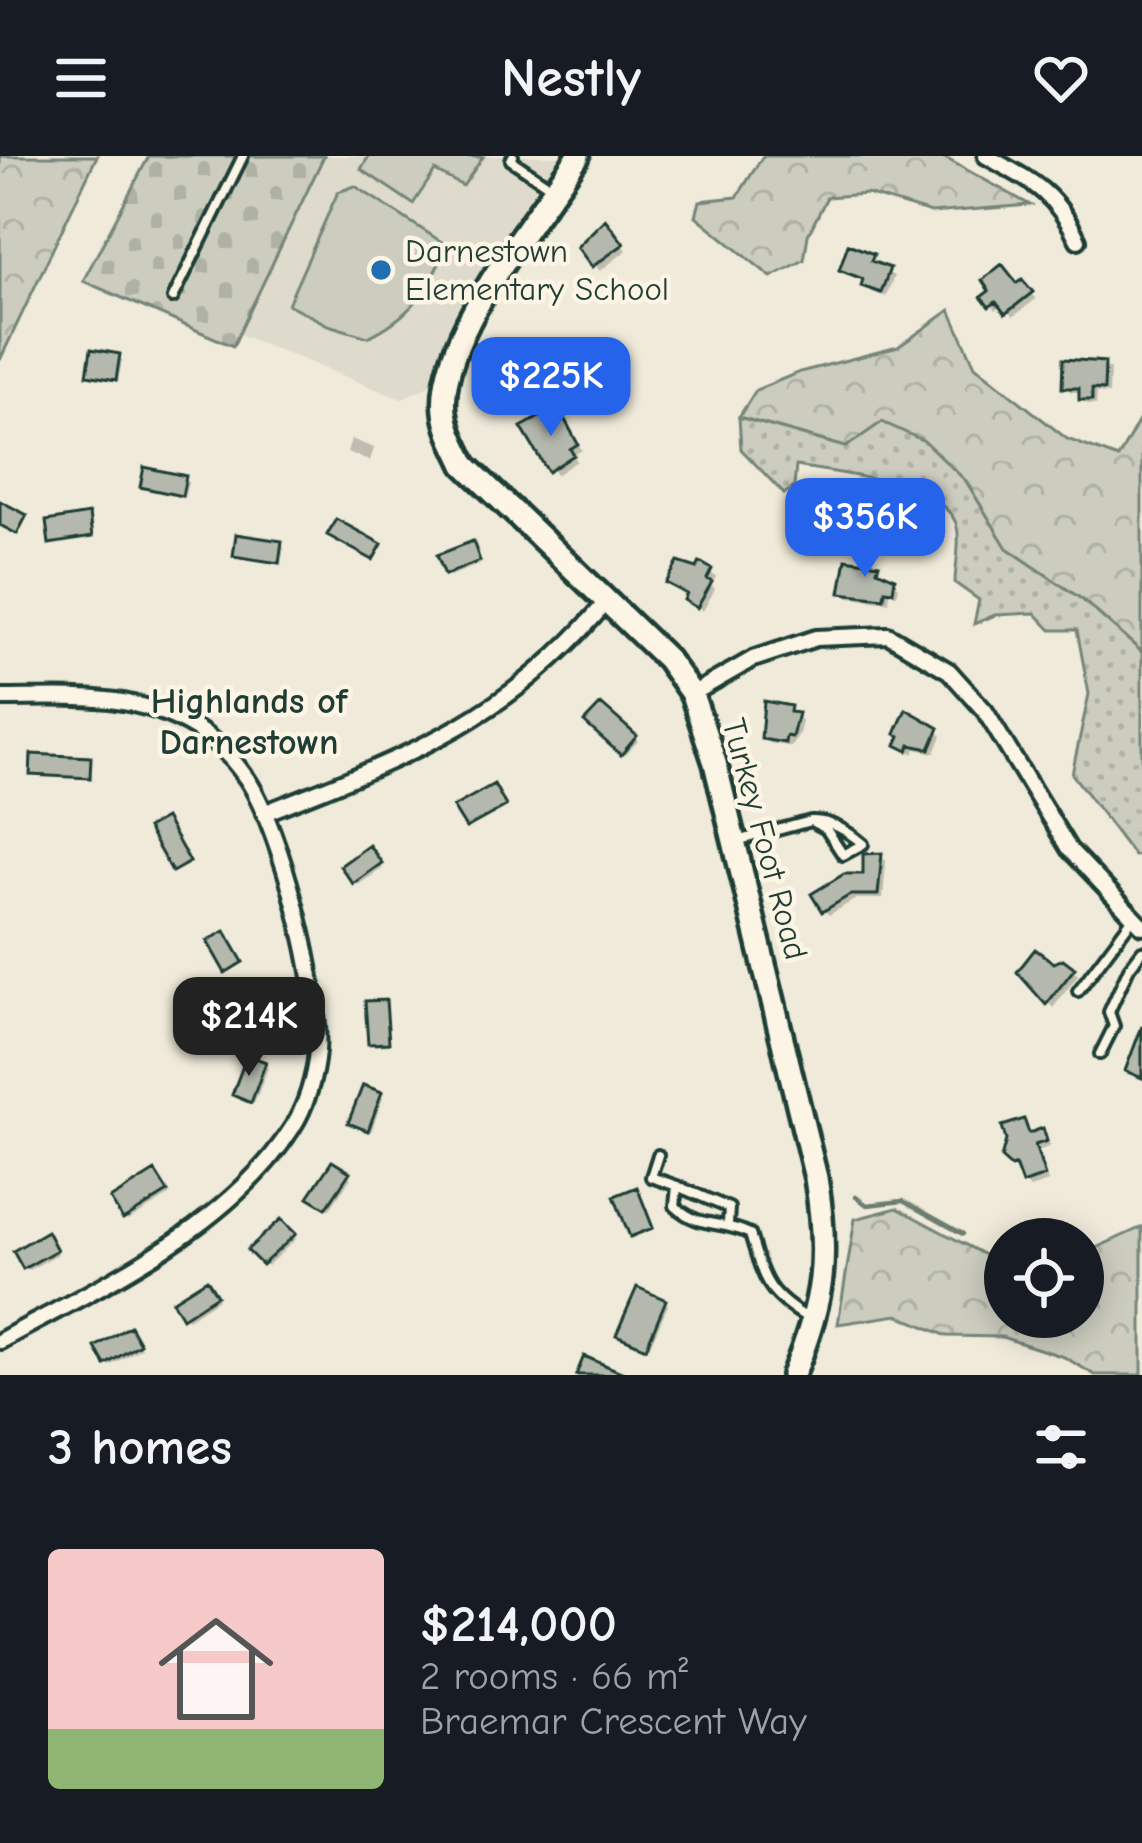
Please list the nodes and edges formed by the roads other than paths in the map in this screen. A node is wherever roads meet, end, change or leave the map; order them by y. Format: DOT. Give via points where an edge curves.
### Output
graph roads {
  1 [pos="243,156"];
  2 [pos="513,156"];
  3 [pos="578,156"];
  4 [pos="986,156"];
  5 [pos="556,190"];
  6 [pos="1078,240"];
  7 [pos="173,298"];
  8 [pos="607,601"];
  9 [pos="692,694"];
  10 [pos="0,698"];
  11 [pos="264,813"];
  12 [pos="811,820"];
  13 [pos="734,842"];
  14 [pos="1138,922"];
  15 [pos="1142,952"];
  16 [pos="1078,991"];
  17 [pos="1100,1054"];
  18 [pos="658,1155"];
  19 [pos="677,1186"];
  20 [pos="728,1223"];
  21 [pos="812,1320"];
  22 [pos="0,1342"];
  23 [pos="793,1375"];
  1 -- 7 [label="lane"];
  2 -- 5 [label="lane"];
  3 -- 5 [label="street, Turkey Foot Road"];
  4 -- 6 [label="street" via="1045,189"];
  5 -- 8 [label="street, Turkey Foot Road" via="458,339 444,407 465,465"];
  8 -- 9 [label="street, Turkey Foot Road"];
  8 -- 11 [label="street" via="556,657 468,724"];
  9 -- 13 [label="street, Turkey Foot Road"];
  9 -- 14 [label="street" via="753,659 816,638 888,635 950,670 985,711 1069,849"];
  10 -- 11 [label="street" via="99,698 155,708 220,747"];
  11 -- 22 [label="street" via="318,1016 317,1054 294,1126 257,1174 176,1240"];
  12 -- 12 [label="lane" via="843,855 863,844 848,831"];
  12 -- 13 [label="lane"];
  13 -- 21 [label="street, Turkey Foot Road" via="826,1235"];
  14 -- 16 [label="lane"];
  15 -- 17 [label="lane" via="1109,1012 1114,1026"];
  18 -- 19 [label="lane" via="651,1177"];
  19 -- 20 [label="lane" via="728,1208"];
  19 -- 20 [label="lane" via="675,1206 693,1222"];
  20 -- 21 [label="lane" via="750,1234 779,1301"];
  21 -- 23 [label="street, Turkey Foot Road"];
}
